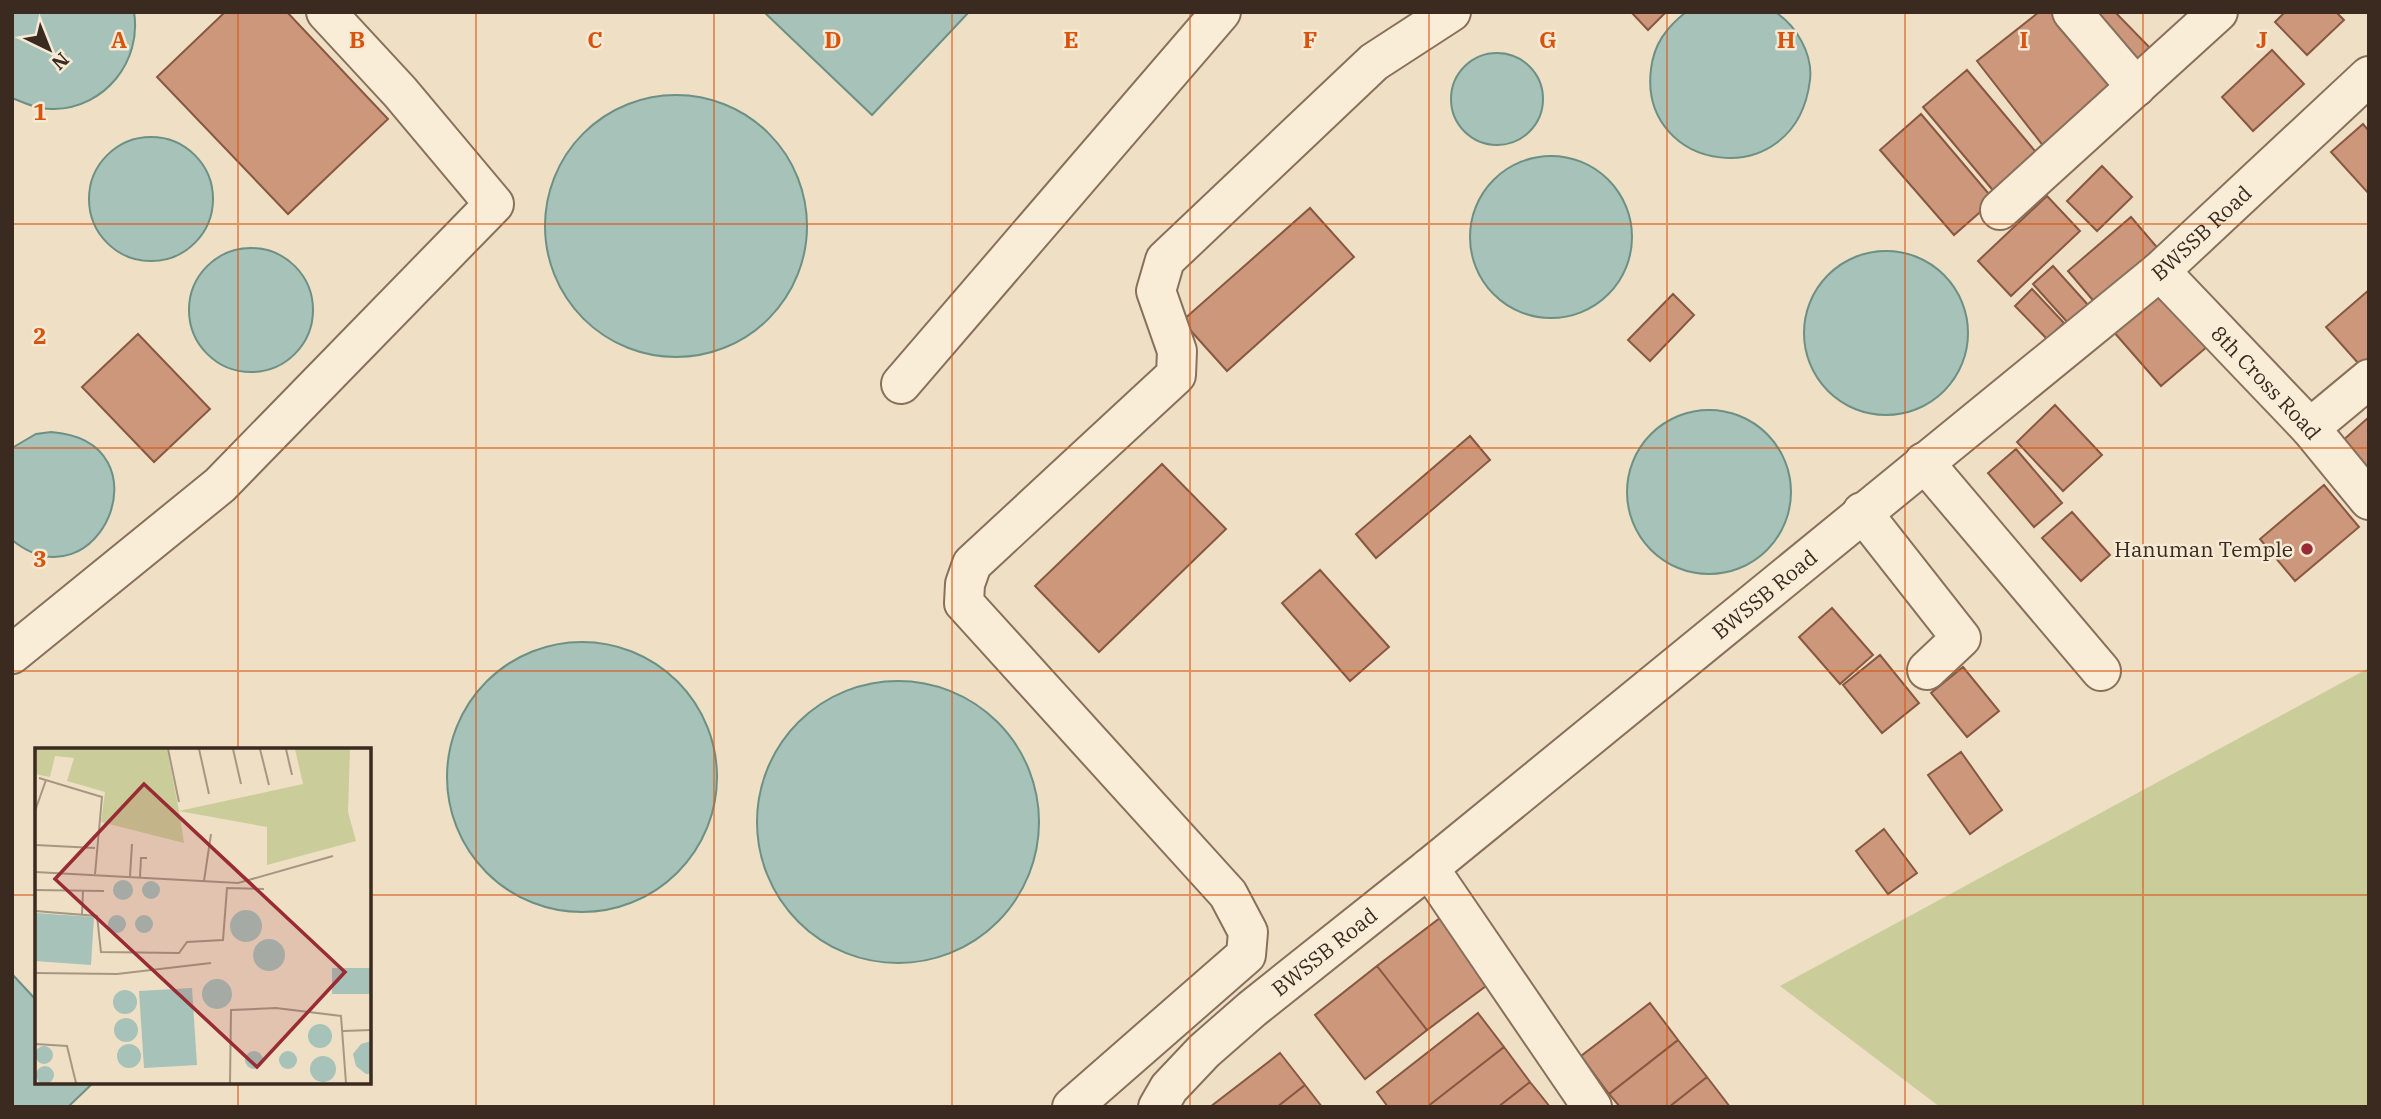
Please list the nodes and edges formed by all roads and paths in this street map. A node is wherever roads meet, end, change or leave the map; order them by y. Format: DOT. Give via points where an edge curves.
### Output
graph roads {
  1 [pos="326,12"];
  2 [pos="1221,12"];
  3 [pos="1451,12"];
  4 [pos="2072,12"];
  5 [pos="2218,12"];
  6 [pos="2369,76"];
  7 [pos="2136,87"];
  8 [pos="2000,209"];
  9 [pos="2160,271"];
  10 [pos="2369,379"];
  11 [pos="901,384"];
  12 [pos="2310,428"];
  13 [pos="1924,462"];
  14 [pos="2369,500"];
  15 [pos="1862,512"];
  16 [pos="12,654"];
  17 [pos="1927,670"];
  18 [pos="2101,671"];
  19 [pos="1429,868"];
  20 [pos="1072,1107"];
  21 [pos="1158,1107"];
  22 [pos="1592,1107"];
  1 -- 16 [label="street" via="495,204 220,485"];
  2 -- 11 [label="street"];
  3 -- 20 [label="street" via="1374,62 1166,260 1156,291 1177,351 1176,375 972,564 965,584 964,603 1228,894 1248,932 1246,955"];
  4 -- 7 [label="street"];
  5 -- 7 [label="street"];
  6 -- 9 [label="street, BWSSB Road"];
  7 -- 8 [label="street"];
  9 -- 12 [label="street, 8th Cross Road"];
  9 -- 13 [label="street, BWSSB Road"];
  10 -- 12 [label="street"];
  12 -- 14 [label="street, 8th Cross Road"];
  13 -- 15 [label="street, BWSSB Road"];
  13 -- 18 [label="street"];
  15 -- 17 [label="street" via="1961,638"];
  15 -- 19 [label="street, BWSSB Road"];
  19 -- 21 [label="street, BWSSB Road" via="1232,1025 1169,1088"];
  19 -- 22 [label="street"];
}
